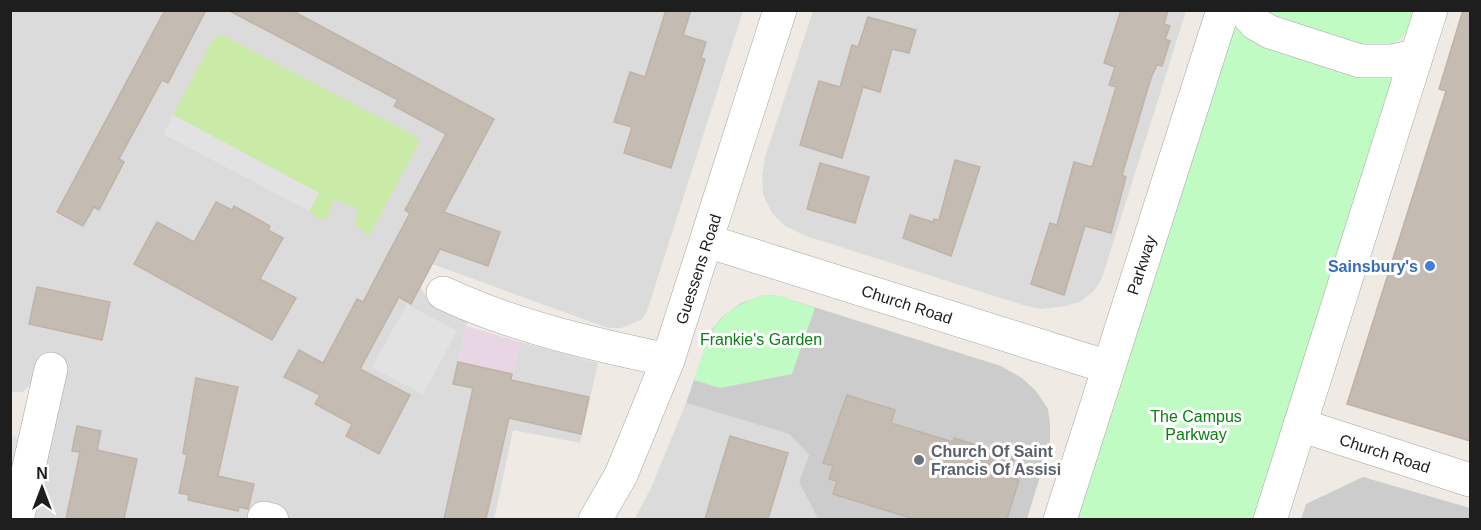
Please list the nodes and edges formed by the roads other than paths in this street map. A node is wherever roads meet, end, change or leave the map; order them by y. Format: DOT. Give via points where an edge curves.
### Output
graph roads {
  1 [pos="780,10"];
  2 [pos="1223,10"];
  3 [pos="1243,10"];
  4 [pos="1431,10"];
  5 [pos="1416,56"];
  6 [pos="707,241"];
  7 [pos="442,293"];
  8 [pos="668,360"];
  9 [pos="1108,368"];
  10 [pos="51,369"];
  11 [pos="1300,425"];
  12 [pos="1470,480"];
  13 [pos="17,519"];
  14 [pos="595,519"];
  15 [pos="1060,519"];
  16 [pos="1270,519"];
  1 -- 6 [label="street, Guessens Road"];
  2 -- 9 [label="street, Parkway"];
  3 -- 5 [label="street" via="1270,32 1360,61 1376,63"];
  4 -- 5 [label="street"];
  5 -- 11 [label="street"];
  6 -- 8 [label="street, Guessens Road"];
  6 -- 9 [label="street, Church Road"];
  7 -- 8 [label="street" via="481,311"];
  8 -- 14 [label="street, Guessens Road" via="621,475"];
  9 -- 15 [label="street, Parkway"];
  10 -- 13 [label="street"];
  11 -- 12 [label="street, Church Road"];
  11 -- 16 [label="street"];
}
